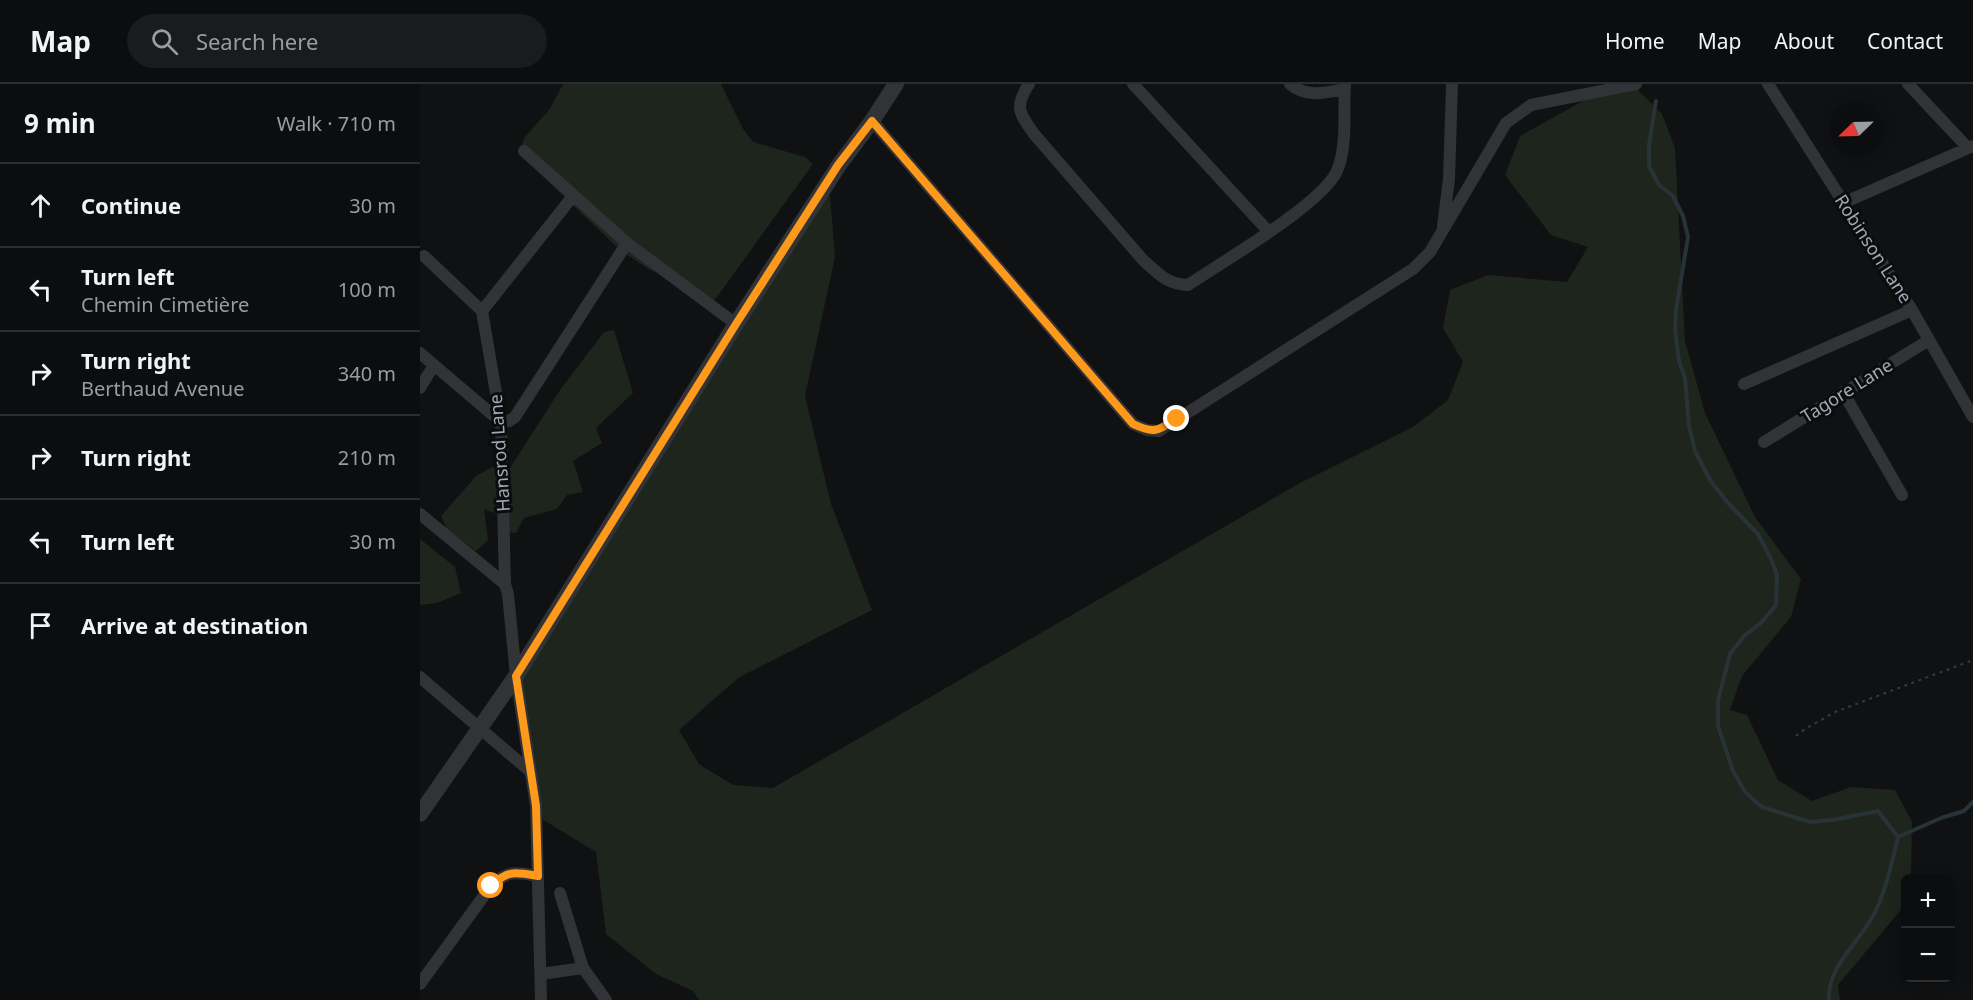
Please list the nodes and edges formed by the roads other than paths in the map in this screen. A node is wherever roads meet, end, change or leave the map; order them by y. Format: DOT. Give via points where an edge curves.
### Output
graph roads {
  1 [pos="896,84"];
  2 [pos="1029,84"];
  3 [pos="1133,84"];
  4 [pos="1290,84"];
  5 [pos="1452,84"];
  6 [pos="1636,84"];
  7 [pos="1768,84"];
  8 [pos="1908,84"];
  9 [pos="1344,87"];
  10 [pos="872,121"];
  11 [pos="1971,147"];
  12 [pos="524,152"];
  13 [pos="573,195"];
  14 [pos="1843,203"];
  15 [pos="1442,231"];
  16 [pos="1269,232"];
  17 [pos="627,243"];
  18 [pos="424,256"];
  19 [pos="1912,310"];
  20 [pos="482,311"];
  21 [pos="736,324"];
  22 [pos="1929,340"];
  23 [pos="420,353"];
  24 [pos="434,365"];
  25 [pos="1744,384"];
  26 [pos="420,388"];
  27 [pos="1843,392"];
  28 [pos="1973,417"];
  29 [pos="501,422"];
  30 [pos="1764,442"];
  31 [pos="1902,495"];
  32 [pos="420,514"];
  33 [pos="505,584"];
  34 [pos="516,676"];
  35 [pos="420,677"];
  36 [pos="480,727"];
  37 [pos="531,772"];
  38 [pos="420,814"];
  39 [pos="538,876"];
  40 [pos="560,893"];
  41 [pos="583,968"];
  42 [pos="541,974"];
  43 [pos="420,984"];
  44 [pos="541,1000"];
  45 [pos="606,1000"];
  1 -- 10 [label="street"];
  2 -- 16 [label="street" via="1020,107 1034,134 1161,277 1173,284 1188,285"];
  3 -- 16 [label="street"];
  4 -- 9 [label="street" via="1307,94"];
  5 -- 15 [label="street" via="1449,179"];
  6 -- 15 [label="street" via="1531,105 1506,123"];
  7 -- 14 [label="street, Robinson Lane"];
  8 -- 11 [label="street"];
  9 -- 16 [label="street" via="1342,152 1336,172 1326,188"];
  10 -- 15 [label="street" via="1133,424 1147,430 1159,431 1413,269 1430,252"];
  10 -- 21 [label="street" via="838,165"];
  11 -- 14 [label="street"];
  12 -- 13 [label="street"];
  13 -- 17 [label="street"];
  13 -- 20 [label="street"];
  14 -- 19 [label="street, Robinson Lane"];
  17 -- 21 [label="street"];
  17 -- 29 [label="street" via="515,417"];
  18 -- 20 [label="street"];
  19 -- 22 [label="street, Robinson Lane"];
  19 -- 25 [label="street"];
  20 -- 29 [label="street, Hansrod Lane"];
  21 -- 34 [label="street"];
  22 -- 27 [label="street, Tagore Lane"];
  22 -- 28 [label="street, Robinson Lane"];
  23 -- 24 [label="street"];
  24 -- 26 [label="street"];
  24 -- 29 [label="street"];
  27 -- 30 [label="street, Tagore Lane"];
  27 -- 31 [label="street"];
  29 -- 33 [label="street, Hansrod Lane"];
  32 -- 33 [label="street"];
  33 -- 34 [label="street, Hansrod Lane"];
  34 -- 36 [label="street"];
  34 -- 37 [label="street, Hansrod Lane"];
  35 -- 36 [label="street"];
  36 -- 37 [label="street"];
  36 -- 38 [label="street"];
  37 -- 39 [label="street, Hansrod Lane"];
  39 -- 42 [label="street, Hansrod Lane"];
  39 -- 43 [label="street" via="503,875"];
  40 -- 41 [label="street"];
  41 -- 42 [label="street"];
  41 -- 45 [label="street"];
  42 -- 44 [label="street, Hansrod Lane"];
}
